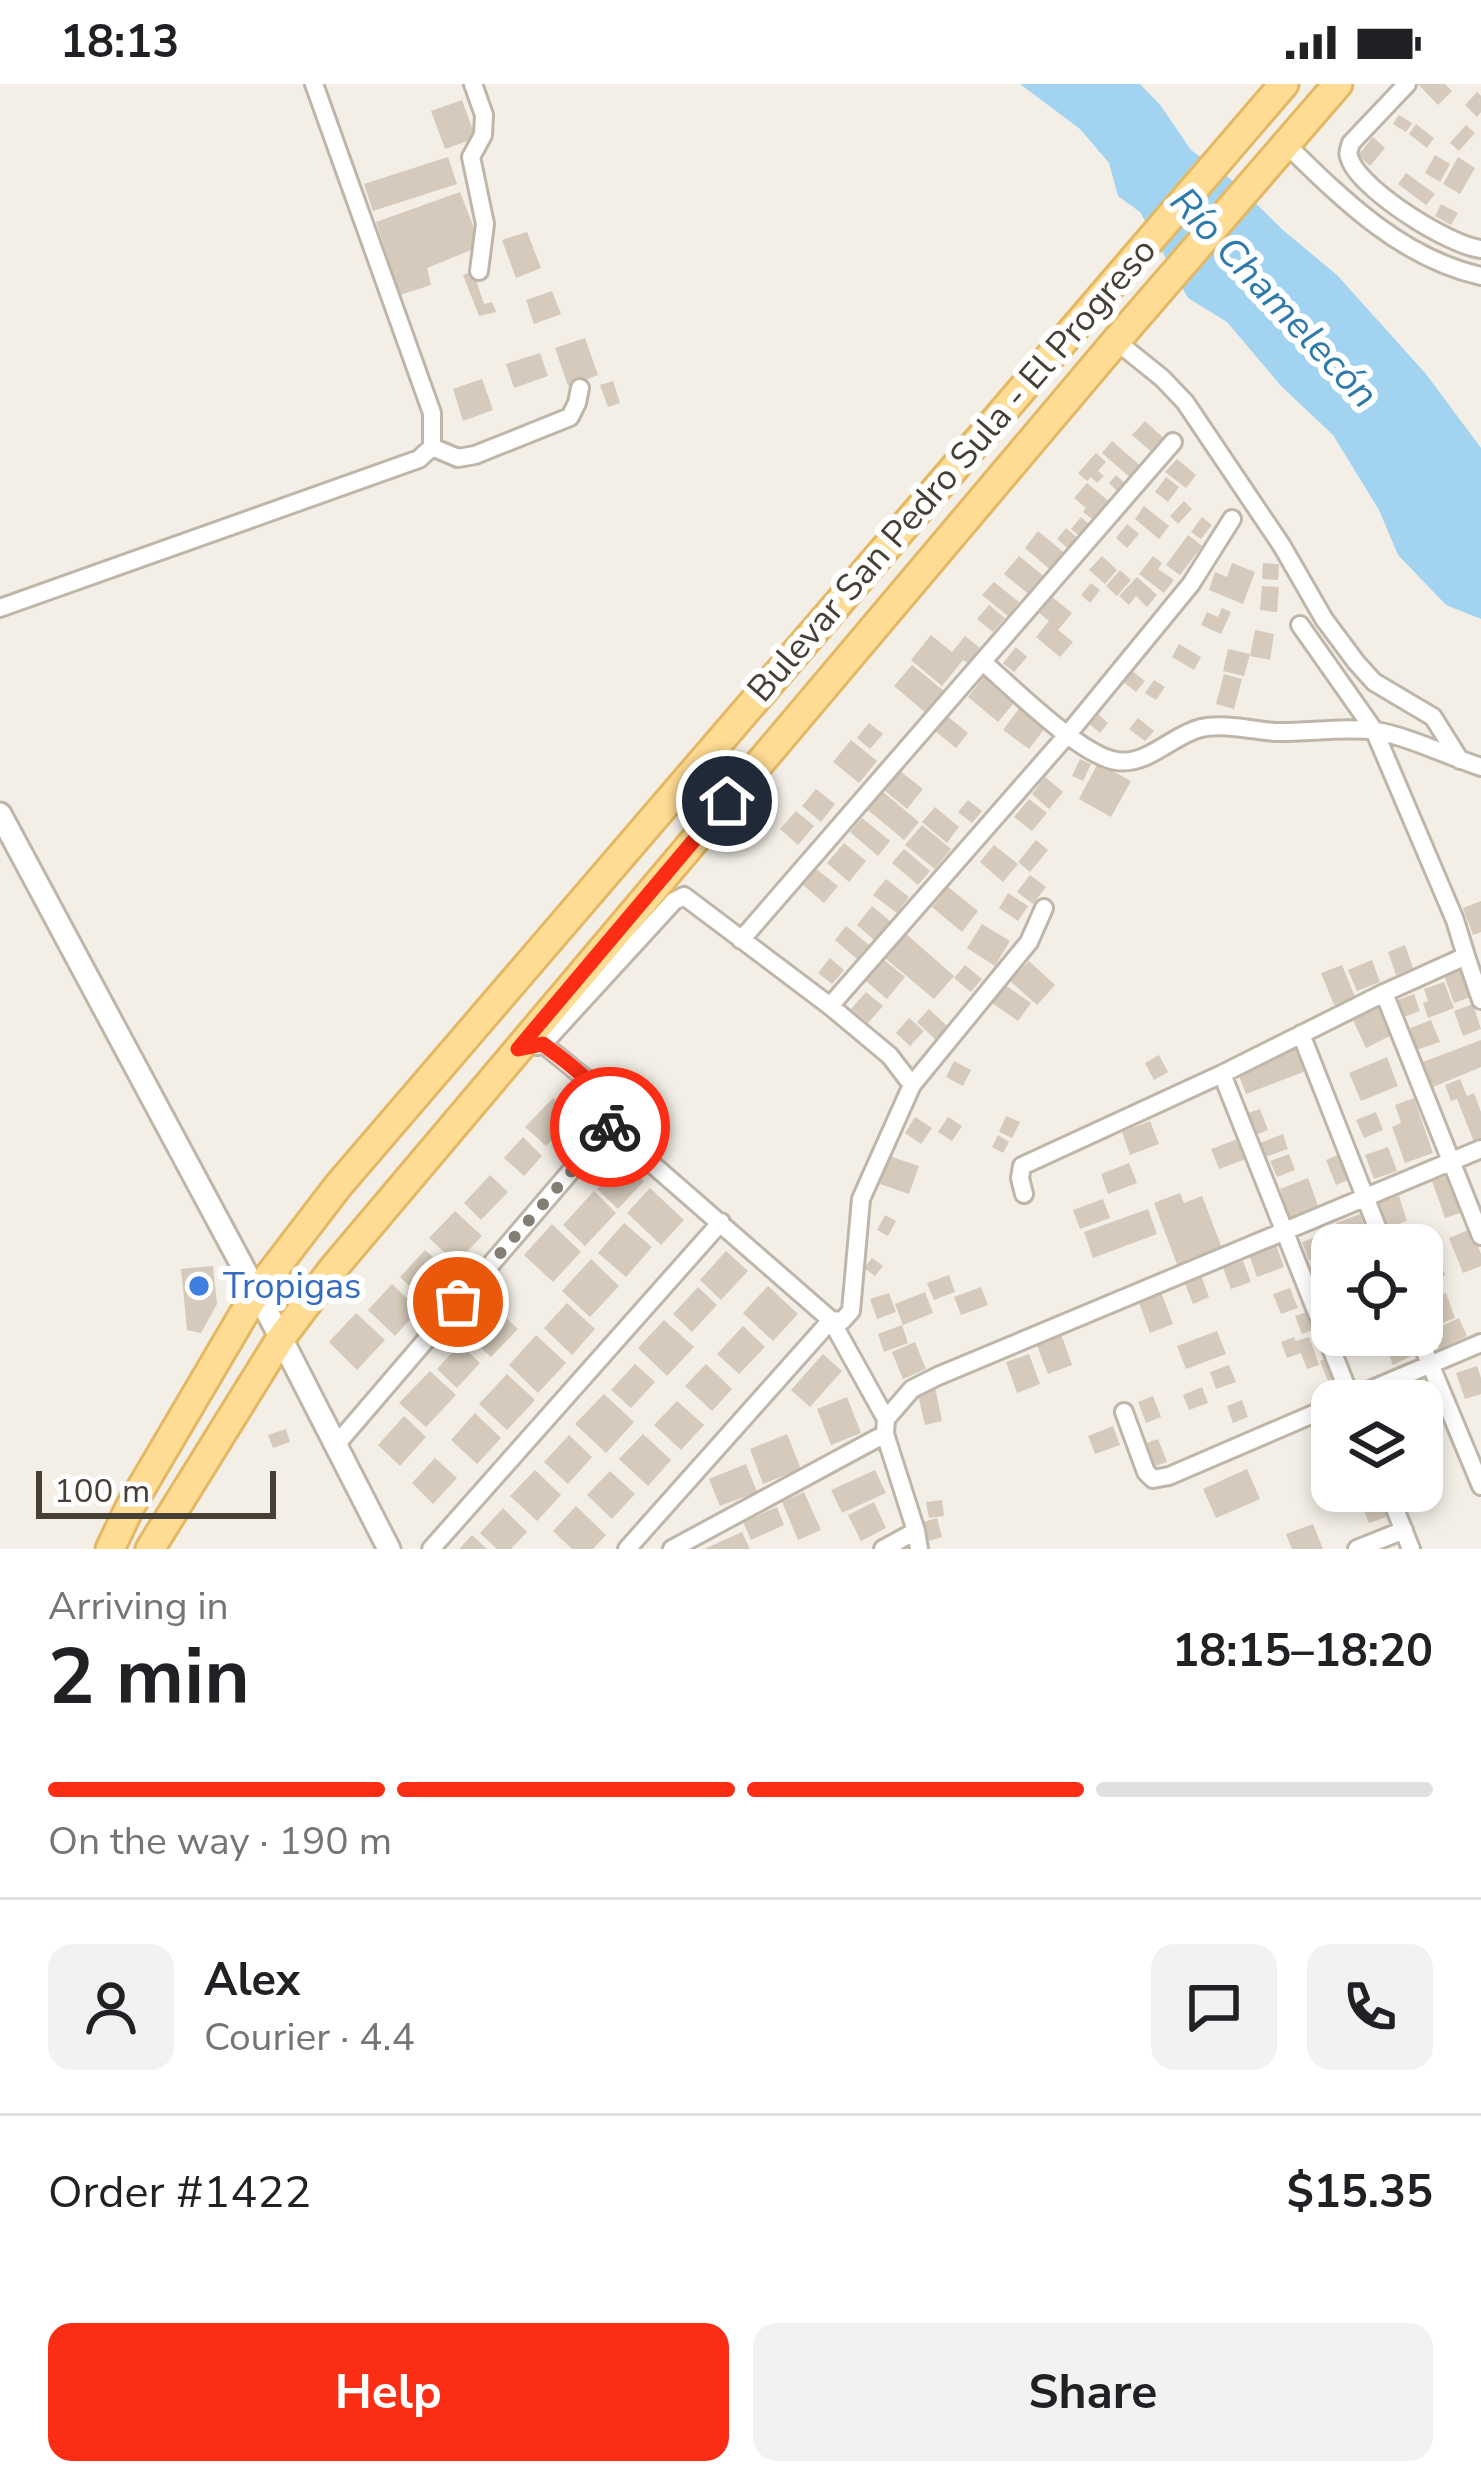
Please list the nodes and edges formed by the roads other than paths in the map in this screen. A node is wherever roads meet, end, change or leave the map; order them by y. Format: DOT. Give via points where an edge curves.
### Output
graph roads {
  1 [pos="314,84"];
  2 [pos="473,84"];
  3 [pos="1284,84"];
  4 [pos="1338,84"];
  5 [pos="1407,84"];
  6 [pos="1278,152"];
  7 [pos="1481,249"];
  8 [pos="479,272"];
  9 [pos="1481,276"];
  10 [pos="1124,332"];
  11 [pos="580,388"];
  12 [pos="1173,442"];
  13 [pos="432,447"];
  14 [pos="1232,519"];
  15 [pos="0,608"];
  16 [pos="1300,625"];
  17 [pos="984,663"];
  18 [pos="1374,730"];
  19 [pos="1068,734"];
  20 [pos="1460,760"];
  21 [pos="1481,767"];
  22 [pos="0,814"];
  23 [pos="1044,908"];
  24 [pos="741,940"];
  25 [pos="1466,956"];
  26 [pos="1384,993"];
  27 [pos="1481,1000"];
  28 [pos="830,1006"];
  29 [pos="1301,1034"];
  30 [pos="530,1047"];
  31 [pos="1222,1074"];
  32 [pos="912,1085"];
  33 [pos="614,1122"];
  34 [pos="1481,1149"];
  35 [pos="1450,1162"];
  36 [pos="1024,1194"];
  37 [pos="1365,1196"];
  38 [pos="721,1222"];
  39 [pos="1376,1224"];
  40 [pos="1285,1230"];
  41 [pos="1481,1236"];
  42 [pos="256,1293"];
  43 [pos="831,1320"];
  44 [pos="280,1338"];
  45 [pos="1481,1343"];
  46 [pos="1426,1356"];
  47 [pos="1430,1366"];
  48 [pos="1341,1380"];
  49 [pos="1397,1380"];
  50 [pos="1124,1412"];
  51 [pos="1311,1415"];
  52 [pos="885,1427"];
  53 [pos="334,1446"];
  54 [pos="1481,1486"];
  55 [pos="1397,1512"];
  56 [pos="1404,1530"];
  57 [pos="917,1540"];
  58 [pos="110,1549"];
  59 [pos="150,1549"];
  60 [pos="389,1549"];
  61 [pos="431,1549"];
  62 [pos="628,1549"];
  63 [pos="672,1549"];
  64 [pos="883,1549"];
  65 [pos="1357,1549"];
  66 [pos="1412,1549"];
  1 -- 13 [label="street" via="432,413"];
  2 -- 8 [label="street" via="484,116 471,157 485,224"];
  3 -- 42 [label="main road, Bulevar San Pedro Sula - El Progreso" via="338,1186"];
  4 -- 6 [label="main road, Bulevar San Pedro Sula - El Progreso"];
  5 -- 7 [label="street" via="1351,143 1352,164 1421,224"];
  6 -- 9 [label="street" via="1420,255"];
  6 -- 10 [label="main road, Bulevar San Pedro Sula - El Progreso"];
  10 -- 20 [label="street" via="1185,403 1356,662 1433,717"];
  10 -- 30 [label="main road, Bulevar San Pedro Sula - El Progreso"];
  11 -- 13 [label="street" via="570,417 475,455 458,458"];
  12 -- 17 [label="street"];
  13 -- 15 [label="street" via="419,459"];
  14 -- 19 [label="street" via="1192,584"];
  16 -- 18 [label="street"];
  17 -- 19 [label="street"];
  17 -- 24 [label="street"];
  18 -- 19 [label="street" via="1209,727 1130,761 1100,757"];
  18 -- 20 [label="street"];
  18 -- 25 [label="street"];
  19 -- 28 [label="street"];
  20 -- 21 [label="street"];
  22 -- 42 [label="street"];
  23 -- 32 [label="street" via="1029,942"];
  24 -- 28 [label="street"];
  24 -- 30 [label="street" via="684,896 674,901"];
  25 -- 26 [label="street"];
  25 -- 27 [label="street"];
  26 -- 29 [label="street"];
  26 -- 35 [label="street"];
  28 -- 32 [label="street"];
  29 -- 31 [label="street"];
  29 -- 37 [label="street"];
  30 -- 33 [label="street" via="595,1086"];
  30 -- 44 [label="main road, Bulevar San Pedro Sula - El Progreso"];
  31 -- 36 [label="street" via="1022,1166"];
  31 -- 40 [label="street"];
  32 -- 43 [label="street" via="861,1199 850,1311"];
  33 -- 38 [label="street" via="621,1137"];
  33 -- 53 [label="street"];
  34 -- 35 [label="street"];
  35 -- 37 [label="street"];
  35 -- 41 [label="street"];
  37 -- 39 [label="street"];
  37 -- 40 [label="street"];
  38 -- 43 [label="street"];
  38 -- 61 [label="street"];
  40 -- 48 [label="street"];
  40 -- 52 [label="street" via="938,1376 912,1389"];
  42 -- 44 [label="street"];
  42 -- 58 [label="main road, Bulevar San Pedro Sula - El Progreso"];
  43 -- 52 [label="street"];
  43 -- 62 [label="street"];
  44 -- 53 [label="street"];
  44 -- 59 [label="main road, Bulevar San Pedro Sula - El Progreso"];
  45 -- 47 [label="street"];
  46 -- 47 [label="street"];
  47 -- 49 [label="street"];
  47 -- 54 [label="street"];
  50 -- 51 [label="street" via="1153,1479"];
  52 -- 57 [label="street"];
  52 -- 63 [label="street"];
  53 -- 60 [label="street"];
  55 -- 56 [label="street"];
  56 -- 65 [label="street"];
  56 -- 66 [label="street"];
  57 -- 64 [label="street"];
}
